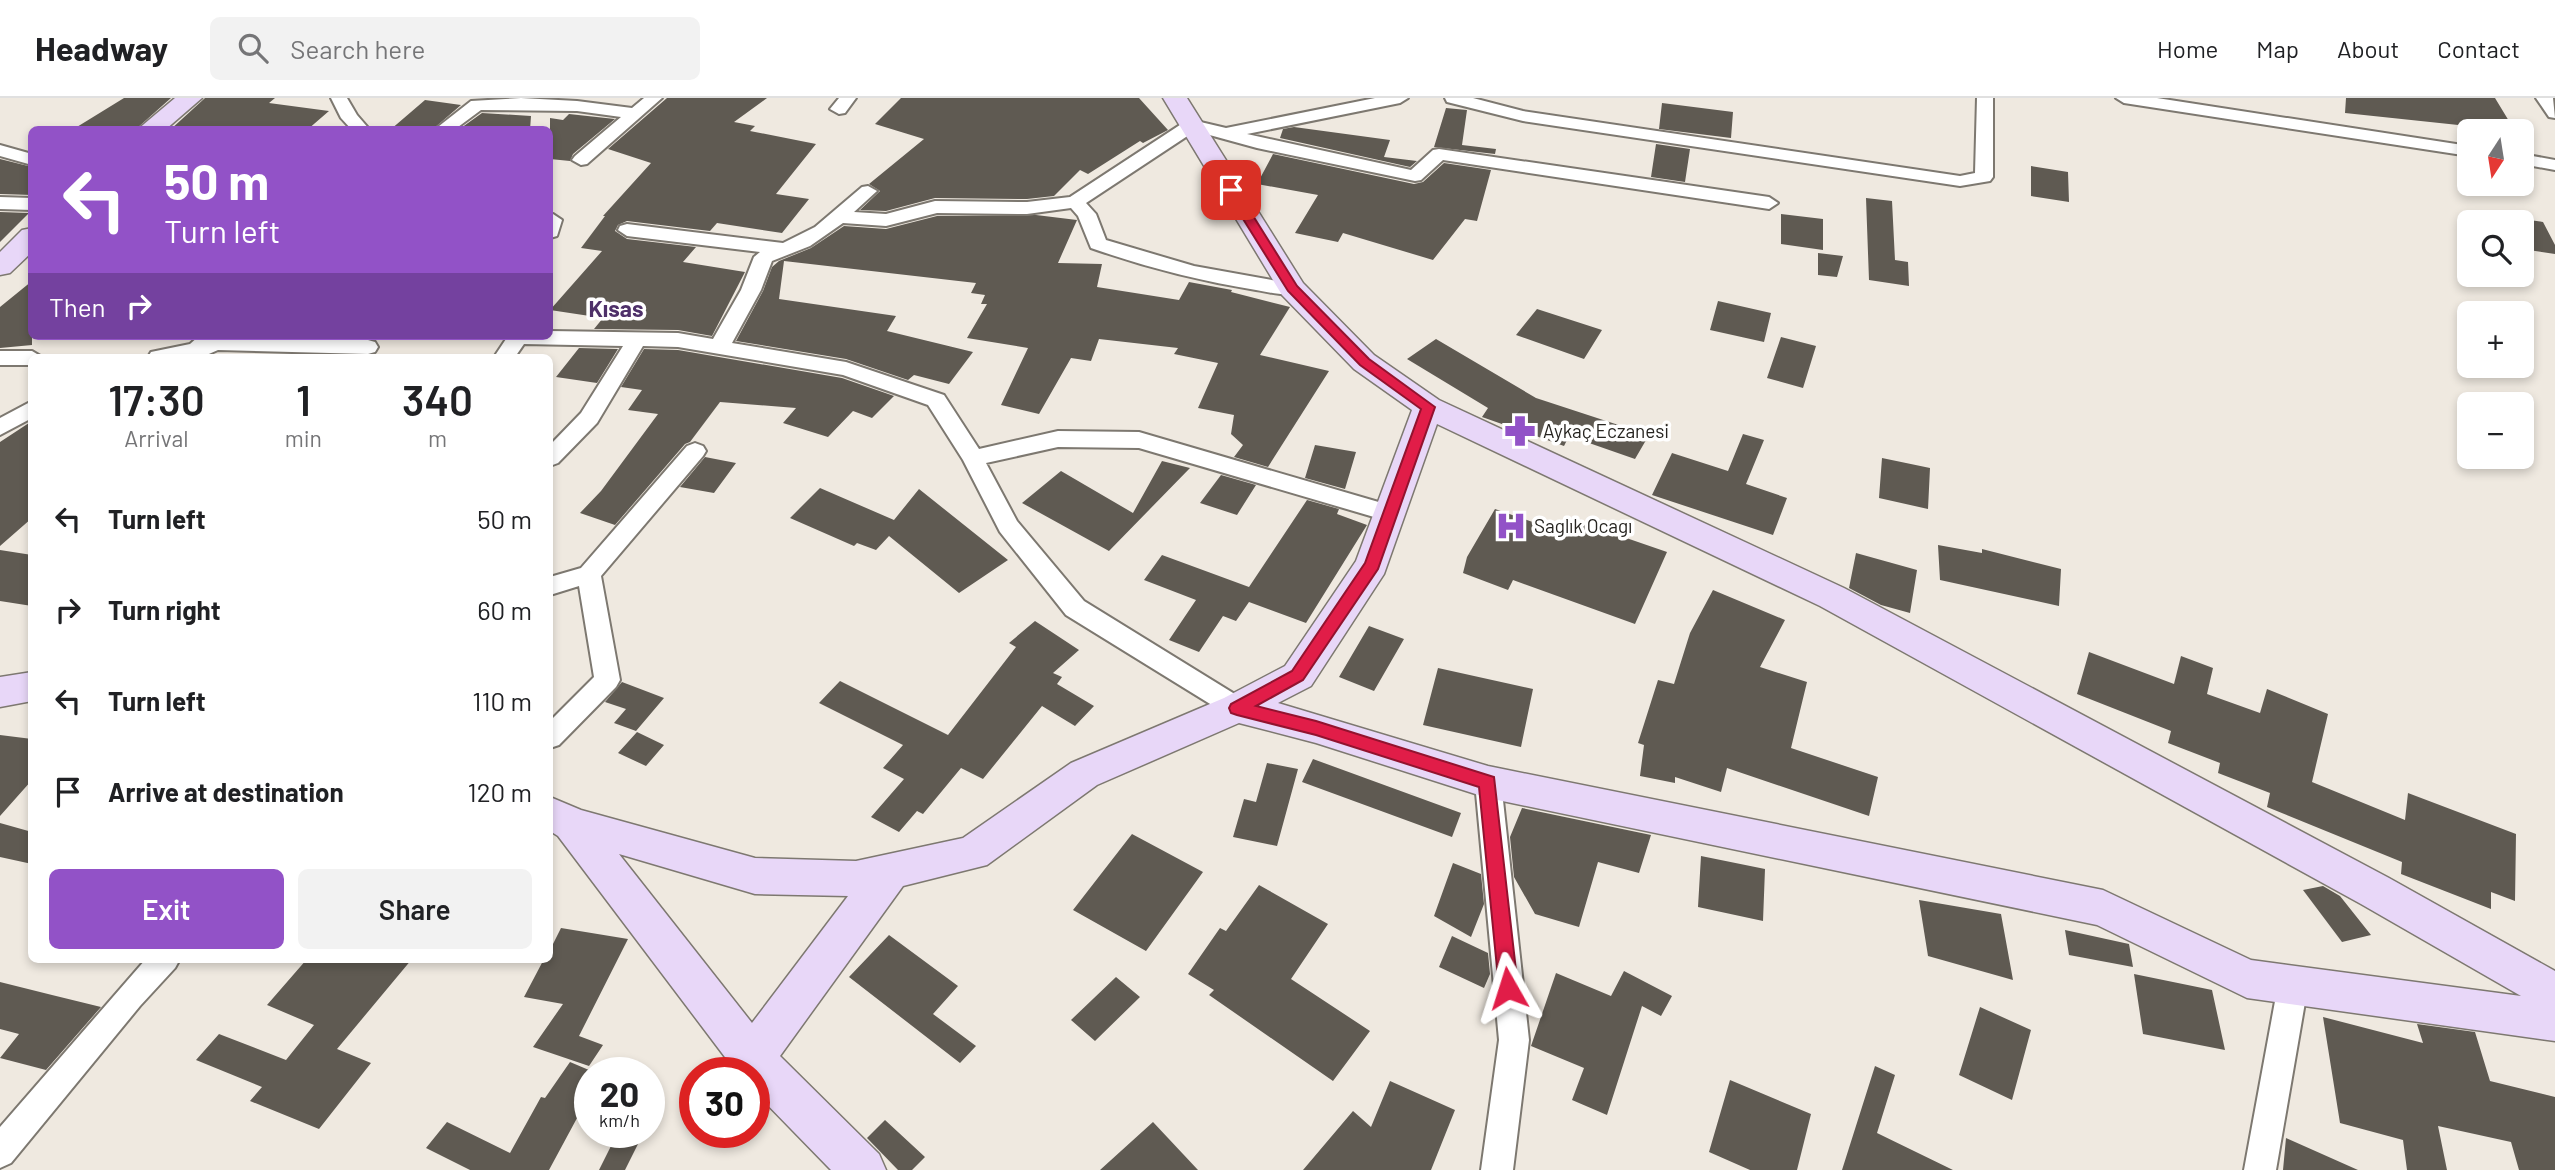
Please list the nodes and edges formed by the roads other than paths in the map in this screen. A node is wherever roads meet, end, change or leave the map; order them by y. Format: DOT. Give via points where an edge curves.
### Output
graph roads {
  1 [pos="190,98"];
  2 [pos="339,98"];
  3 [pos="654,98"];
  4 [pos="1400,98"];
  5 [pos="1453,98"];
  6 [pos="1985,98"];
  7 [pos="2124,98"];
  8 [pos="2544,98"];
  9 [pos="509,101"];
  10 [pos="1184,111"];
  11 [pos="2555,113"];
  12 [pos="636,114"];
  13 [pos="154,126"];
  14 [pos="358,126"];
  15 [pos="448,126"];
  16 [pos="1226,133"];
  17 [pos="2457,149"];
  18 [pos="0,150"];
  19 [pos="28,159"];
  20 [pos="581,160"];
  21 [pos="2534,161"];
  22 [pos="2555,164"];
  23 [pos="867,191"];
  24 [pos="1075,202"];
  25 [pos="0,203"];
  26 [pos="1769,203"];
  27 [pos="28,204"];
  28 [pos="838,217"];
  29 [pos="627,230"];
  30 [pos="28,240"];
  31 [pos="788,249"];
  32 [pos="0,267"];
  33 [pos="1292,289"];
  34 [pos="553,338"];
  35 [pos="637,339"];
  36 [pos="199,347"];
  37 [pos="368,347"];
  38 [pos="718,348"];
  39 [pos="170,354"];
  40 [pos="0,358"];
  41 [pos="28,358"];
  42 [pos="1428,407"];
  43 [pos="28,410"];
  44 [pos="0,428"];
  45 [pos="695,450"];
  46 [pos="553,454"];
  47 [pos="973,457"];
  48 [pos="1391,514"];
  49 [pos="589,574"];
  50 [pos="553,585"];
  51 [pos="28,687"];
  52 [pos="0,692"];
  53 [pos="1237,708"];
  54 [pos="553,734"];
  55 [pos="1488,782"];
  56 [pos="561,819"];
  57 [pos="891,872"];
  58 [pos="162,963"];
  59 [pos="2292,985"];
  60 [pos="2555,993"];
  61 [pos="2555,1021"];
  62 [pos="751,1057"];
  63 [pos="753,1057"];
  64 [pos="770,1076"];
  65 [pos="0,1152"];
  66 [pos="863,1170"];
  67 [pos="1497,1170"];
  68 [pos="2260,1170"];
  1 -- 13 [label="street"];
  2 -- 14 [label="street"];
  3 -- 12 [label="street"];
  4 -- 16 [label="street"];
  5 -- 6 [label="street" via="1523,116 1960,181 1984,177"];
  7 -- 17 [label="street"];
  8 -- 11 [label="street"];
  9 -- 12 [label="street"];
  9 -- 15 [label="street" via="477,105"];
  10 -- 16 [label="street"];
  10 -- 24 [label="street"];
  10 -- 33 [label="street"];
  12 -- 20 [label="street"];
  16 -- 26 [label="street" via="1415,176 1439,154"];
  18 -- 19 [label="street"];
  21 -- 22 [label="street"];
  23 -- 28 [label="street"];
  24 -- 28 [label="street" via="1027,208 935,207 886,220"];
  24 -- 33 [label="street" via="1087,215 1098,244 1143,261 1216,279"];
  25 -- 27 [label="street"];
  28 -- 31 [label="street" via="826,230"];
  29 -- 31 [label="street"];
  30 -- 32 [label="street"];
  31 -- 38 [label="street" via="764,257"];
  33 -- 42 [label="street" via="1364,362"];
  34 -- 35 [label="street"];
  35 -- 38 [label="street"];
  35 -- 46 [label="street" via="589,418"];
  36 -- 37 [label="street" via="217,343"];
  36 -- 39 [label="street"];
  38 -- 47 [label="street" via="846,369 936,400"];
  40 -- 41 [label="street"];
  42 -- 48 [label="street"];
  42 -- 60 [label="street" via="1832,597"];
  43 -- 44 [label="street"];
  45 -- 49 [label="street"];
  47 -- 48 [label="street" via="1058,439 1139,440"];
  47 -- 53 [label="street" via="1008,526 1074,608"];
  48 -- 53 [label="street" via="1372,565 1298,676"];
  49 -- 50 [label="street"];
  49 -- 54 [label="street" via="607,680"];
  51 -- 52 [label="street"];
  53 -- 55 [label="street"];
  53 -- 57 [label="street" via="1084,774 973,853"];
  55 -- 59 [label="street" via="2103,908 2246,979"];
  55 -- 67 [label="street" via="1514,1040"];
  56 -- 57 [label="street" via="754,876 856,879"];
  56 -- 62 [label="street"];
  57 -- 63 [label="street"];
  58 -- 65 [label="street"];
  59 -- 61 [label="street"];
  59 -- 68 [label="street"];
  64 -- 66 [label="street"];
}
